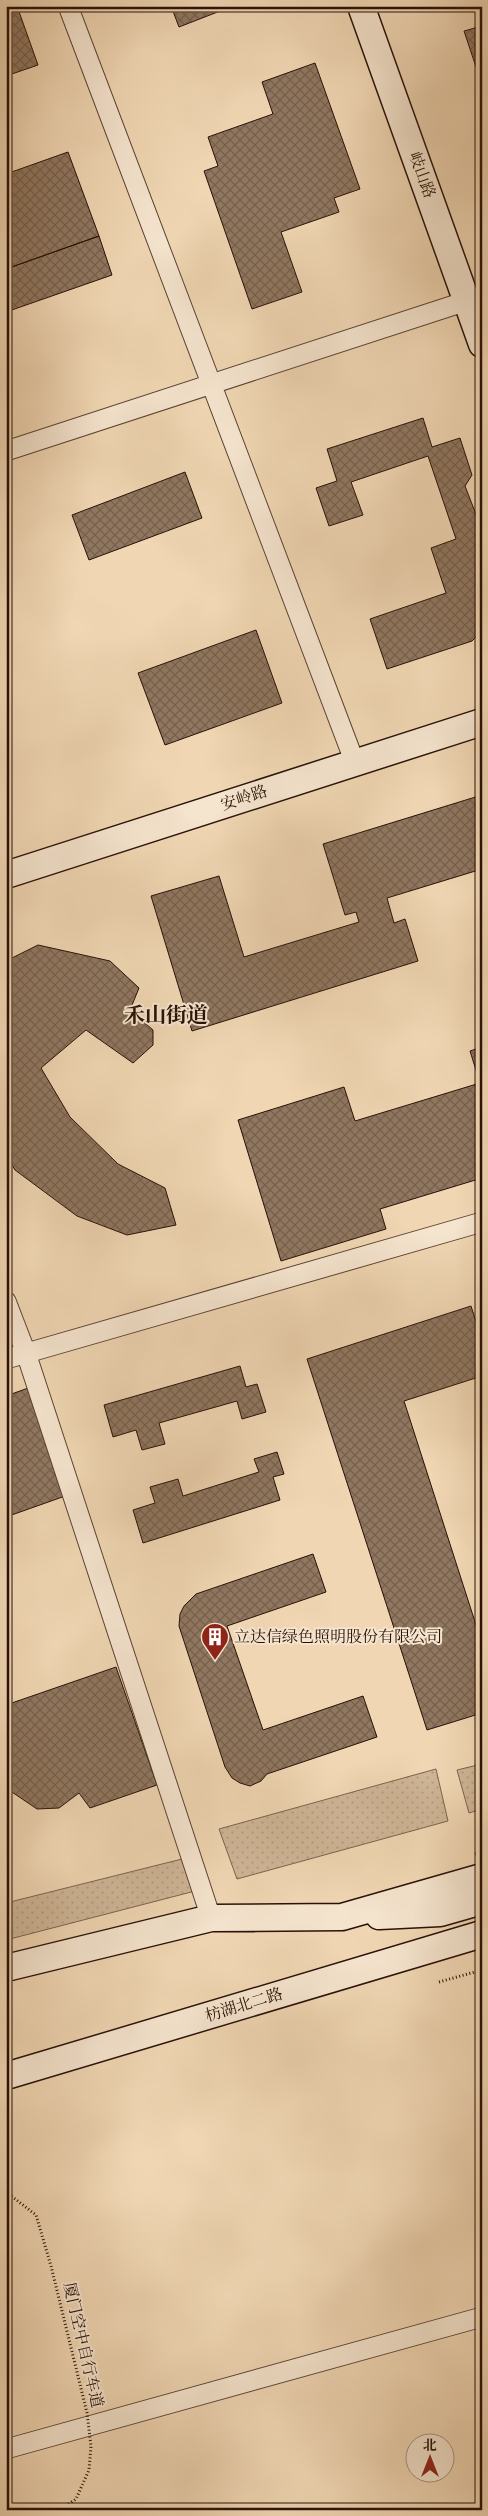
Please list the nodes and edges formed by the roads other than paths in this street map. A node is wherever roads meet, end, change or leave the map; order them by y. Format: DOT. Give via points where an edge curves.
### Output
graph roads {
  1 [pos="68,6"];
  2 [pos="362,6"];
  3 [pos="474,299"];
  4 [pos="482,344"];
  5 [pos="212,384"];
  6 [pos="6,451"];
  7 [pos="482,722"];
  8 [pos="355,763"];
  9 [pos="6,875"];
  10 [pos="482,1222"];
  11 [pos="6,1301"];
  12 [pos="26,1353"];
  13 [pos="6,1359"];
  14 [pos="482,1877"];
  15 [pos="482,1901"];
  16 [pos="342,1917"];
  17 [pos="212,1918"];
  18 [pos="482,1934"];
  19 [pos="6,1968"];
  20 [pos="6,2076"];
  21 [pos="482,2317"];
  22 [pos="6,2448"];
  1 -- 5 [label="street"];
  2 -- 3 [label="main road, 岐山路"];
  3 -- 4 [label="main road, 岐山路"];
  3 -- 5 [label="street"];
  5 -- 6 [label="street"];
  5 -- 8 [label="street"];
  7 -- 8 [label="main road, 安岭路"];
  8 -- 9 [label="main road, 安岭路"];
  10 -- 12 [label="street"];
  11 -- 12 [label="street"];
  12 -- 13 [label="street"];
  12 -- 17 [label="street"];
  14 -- 16 [label="main road"];
  15 -- 16 [label="main road" via="440,1913"];
  16 -- 17 [label="main road"];
  17 -- 19 [label="main road"];
  18 -- 20 [label="main road, 枋湖北二路"];
  21 -- 22 [label="street"];
}
